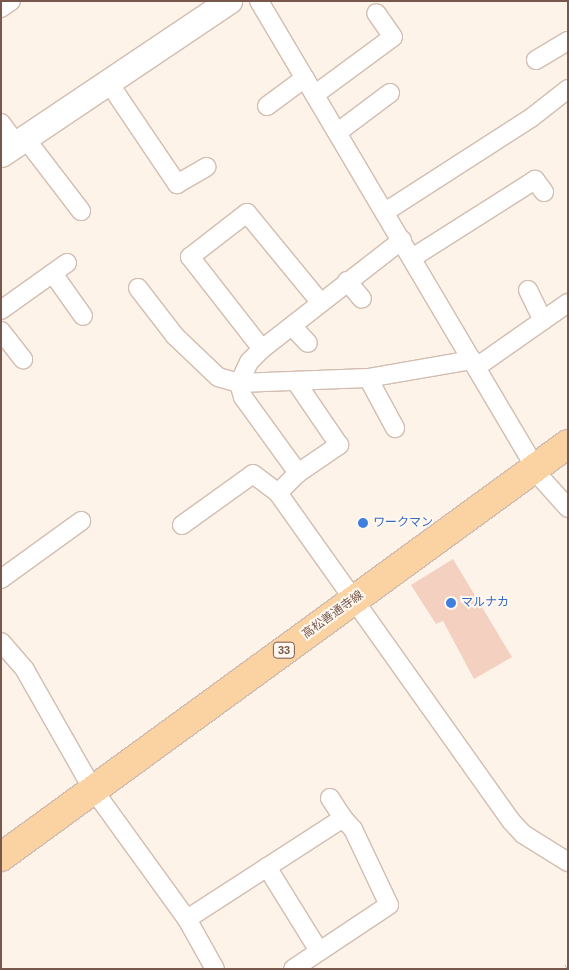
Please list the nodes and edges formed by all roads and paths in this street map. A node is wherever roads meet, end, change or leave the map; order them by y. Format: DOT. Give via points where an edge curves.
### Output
graph roads {
  1 [pos="10,1"];
  2 [pos="229,1"];
  3 [pos="259,1"];
  4 [pos="1,8"];
  5 [pos="376,13"];
  6 [pos="568,40"];
  7 [pos="536,60"];
  8 [pos="306,78"];
  9 [pos="109,83"];
  10 [pos="568,89"];
  11 [pos="317,93"];
  12 [pos="390,93"];
  13 [pos="267,106"];
  14 [pos="1,123"];
  15 [pos="338,132"];
  16 [pos="14,145"];
  17 [pos="206,167"];
  18 [pos="544,192"];
  19 [pos="81,210"];
  20 [pos="386,212"];
  21 [pos="402,240"];
  22 [pos="412,258"];
  23 [pos="67,263"];
  24 [pos="54,275"];
  25 [pos="347,281"];
  26 [pos="138,288"];
  27 [pos="528,290"];
  28 [pos="362,299"];
  29 [pos="320,302"];
  30 [pos="568,303"];
  31 [pos="1,310"];
  32 [pos="83,316"];
  33 [pos="543,321"];
  34 [pos="292,326"];
  35 [pos="1,331"];
  36 [pos="308,343"];
  37 [pos="262,349"];
  38 [pos="23,359"];
  39 [pos="475,363"];
  40 [pos="368,378"];
  41 [pos="296,382"];
  42 [pos="239,383"];
  43 [pos="394,428"];
  44 [pos="568,444"];
  45 [pos="535,467"];
  46 [pos="298,473"];
  47 [pos="278,493"];
  48 [pos="568,508"];
  49 [pos="81,521"];
  50 [pos="182,525"];
  51 [pos="1,579"];
  52 [pos="355,600"];
  53 [pos="1,642"];
  54 [pos="92,788"];
  55 [pos="330,798"];
  56 [pos="343,818"];
  57 [pos="565,856"];
  58 [pos="1,857"];
  59 [pos="267,868"];
  60 [pos="187,920"];
  61 [pos="319,951"];
  62 [pos="568,965"];
  63 [pos="215,969"];
  64 [pos="293,969"];
  65 [pos="561,969"];
  1 -- 4 [label="street"];
  2 -- 9 [label="street"];
  3 -- 8 [label="street"];
  5 -- 11 [label="street" via="393,37"];
  6 -- 7 [label="street"];
  8 -- 11 [label="street"];
  8 -- 13 [label="street"];
  9 -- 16 [label="street"];
  9 -- 17 [label="street" via="177,184"];
  10 -- 20 [label="street" via="531,118"];
  11 -- 15 [label="street"];
  12 -- 15 [label="street"];
  14 -- 16 [label="street"];
  15 -- 20 [label="street"];
  16 -- 19 [label="street"];
  18 -- 22 [label="street" via="535,180 488,218"];
  20 -- 21 [label="street"];
  21 -- 22 [label="street"];
  21 -- 25 [label="street"];
  22 -- 39 [label="street"];
  23 -- 24 [label="street"];
  24 -- 31 [label="street"];
  24 -- 32 [label="street"];
  25 -- 28 [label="street"];
  25 -- 29 [label="street"];
  26 -- 42 [label="street" via="175,336 218,377"];
  27 -- 33 [label="street"];
  29 -- 34 [label="street"];
  29 -- 37 [label="street" via="247,213 190,257"];
  30 -- 33 [label="street"];
  33 -- 39 [label="street"];
  34 -- 36 [label="street"];
  34 -- 37 [label="street"];
  35 -- 38 [label="street"];
  37 -- 42 [label="street" via="249,362"];
  39 -- 40 [label="street"];
  39 -- 45 [label="street"];
  40 -- 41 [label="street"];
  40 -- 43 [label="street"];
  41 -- 42 [label="street"];
  41 -- 46 [label="street" via="339,445"];
  42 -- 46 [label="street" via="243,397"];
  44 -- 45 [label="main road, 高松善通寺線 / 33"];
  45 -- 48 [label="street"];
  45 -- 52 [label="main road, 高松善通寺線 / 33"];
  46 -- 47 [label="street"];
  47 -- 50 [label="street" via="253,474"];
  47 -- 52 [label="street"];
  49 -- 51 [label="street"];
  52 -- 54 [label="main road, 高松善通寺線 / 33"];
  52 -- 57 [label="street" via="511,821"];
  53 -- 54 [label="street" via="25,670"];
  54 -- 58 [label="main road, 高松善通寺線 / 33"];
  54 -- 60 [label="street"];
  55 -- 56 [label="street"];
  56 -- 59 [label="street"];
  56 -- 61 [label="street" via="353,829 389,904"];
  59 -- 60 [label="street"];
  59 -- 61 [label="street"];
  60 -- 63 [label="street"];
  61 -- 64 [label="street"];
  62 -- 65 [label="path"];
}
